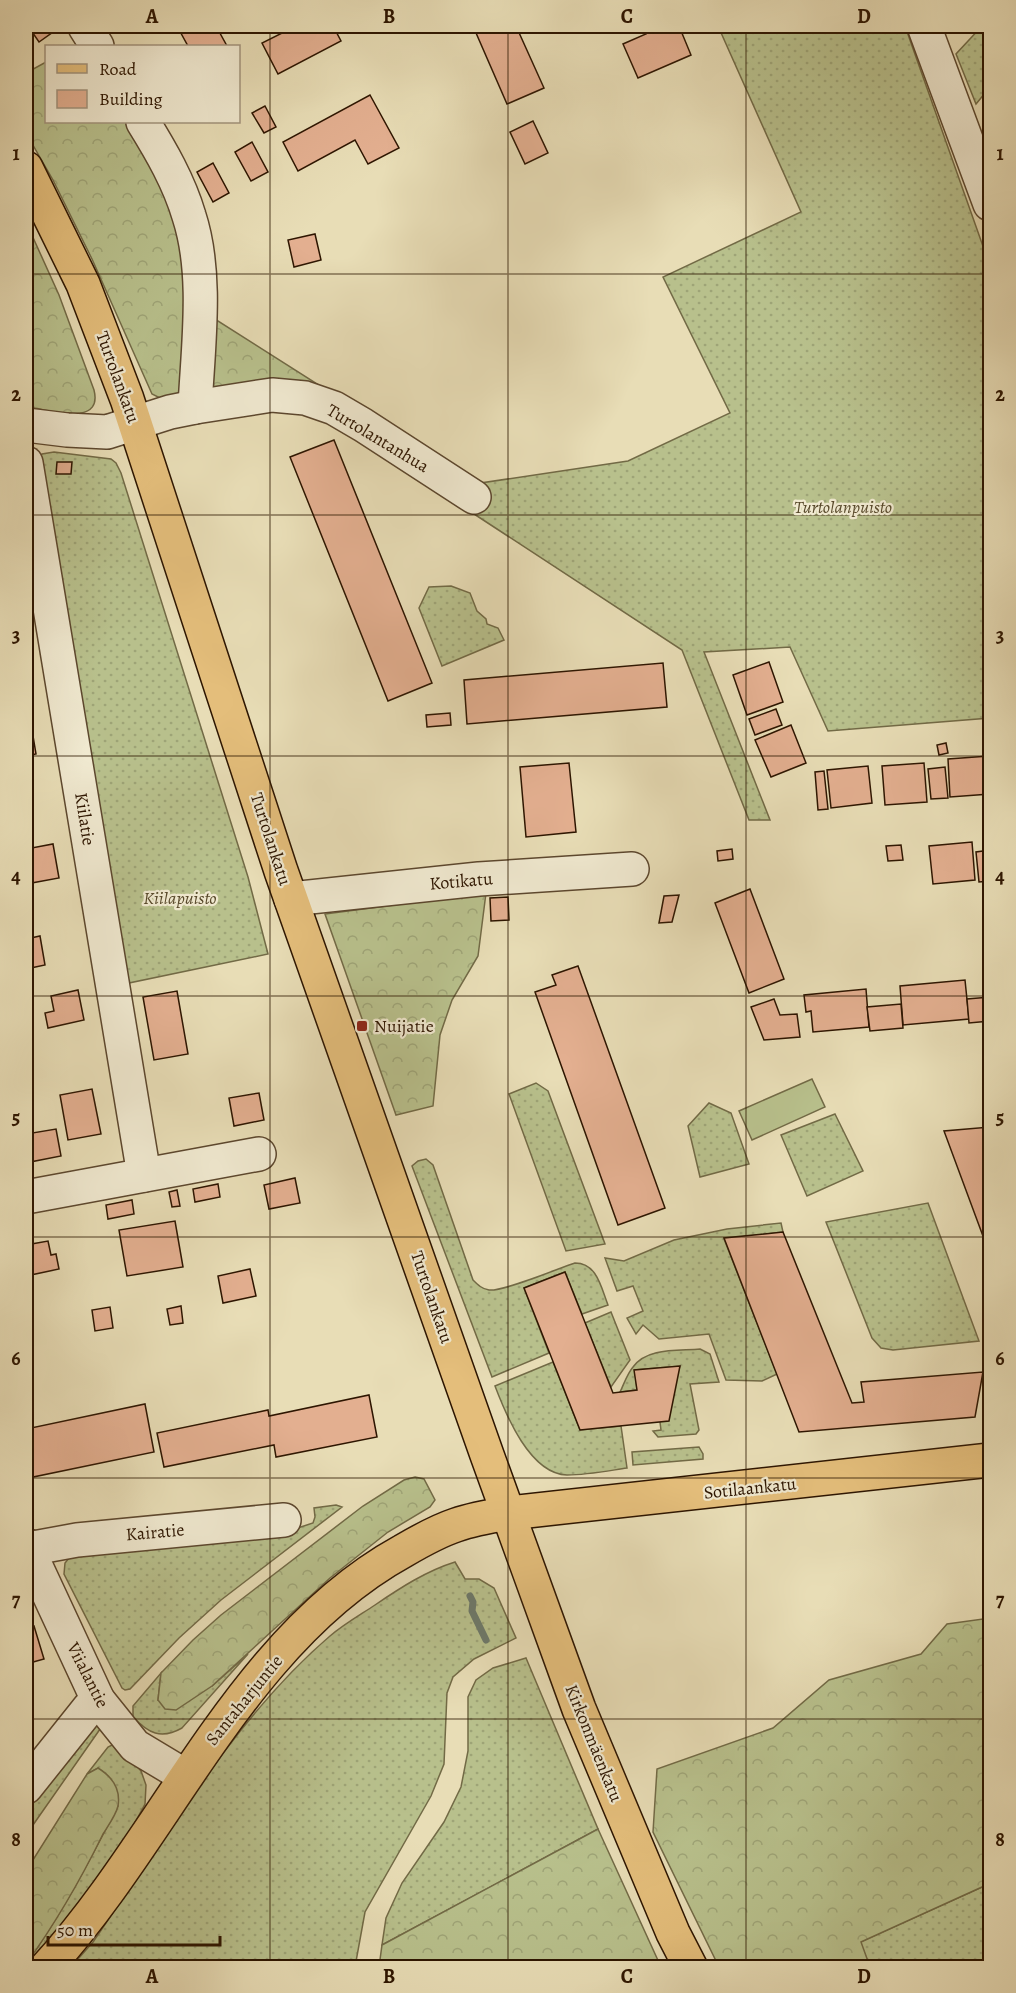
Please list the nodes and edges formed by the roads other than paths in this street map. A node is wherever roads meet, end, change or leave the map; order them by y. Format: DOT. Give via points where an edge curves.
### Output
graph roads {
  1 [pos="924,26"];
  2 [pos="143,123"];
  3 [pos="26,168"];
  4 [pos="990,204"];
  5 [pos="195,407"];
  6 [pos="135,424"];
  7 [pos="26,425"];
  8 [pos="26,463"];
  9 [pos="474,497"];
  10 [pos="632,869"];
  11 [pos="291,899"];
  12 [pos="259,1154"];
  13 [pos="144,1175"];
  14 [pos="26,1197"];
  15 [pos="990,1460"];
  16 [pos="509,1513"];
  17 [pos="284,1520"];
  18 [pos="27,1547"];
  19 [pos="98,1700"];
  20 [pos="185,1776"];
  21 [pos="26,1787"];
  22 [pos="46,1968"];
  23 [pos="691,1968"];
  1 -- 4 [label="street"];
  2 -- 5 [label="street" via="180,190 199,264"];
  3 -- 6 [label="main road, Turtolankatu" via="83,284"];
  5 -- 6 [label="street, Turtolantanhua"];
  5 -- 9 [label="street, Turtolantanhua" via="272,395 305,398 334,408"];
  6 -- 7 [label="street, Turtolantanhua" via="99,432"];
  6 -- 11 [label="main road, Turtolankatu"];
  8 -- 13 [label="street, Kiilatie"];
  10 -- 11 [label="street, Kotikatu" via="479,879"];
  11 -- 16 [label="main road, Turtolankatu"];
  12 -- 13 [label="street"];
  13 -- 14 [label="street"];
  15 -- 16 [label="main road, Sotilaankatu"];
  16 -- 20 [label="main road, Santaharjuntie" via="455,1526 429,1537 389,1558 340,1594 280,1654"];
  16 -- 23 [label="main road, Kirkonmäenkatu" via="579,1709"];
  17 -- 18 [label="street, Kairatie"];
  18 -- 19 [label="street, Viialantie"];
  19 -- 20 [label="street, Viialantie" via="135,1746"];
  19 -- 21 [label="street"];
  20 -- 22 [label="main road, Santaharjuntie" via="82,1926"];
}
